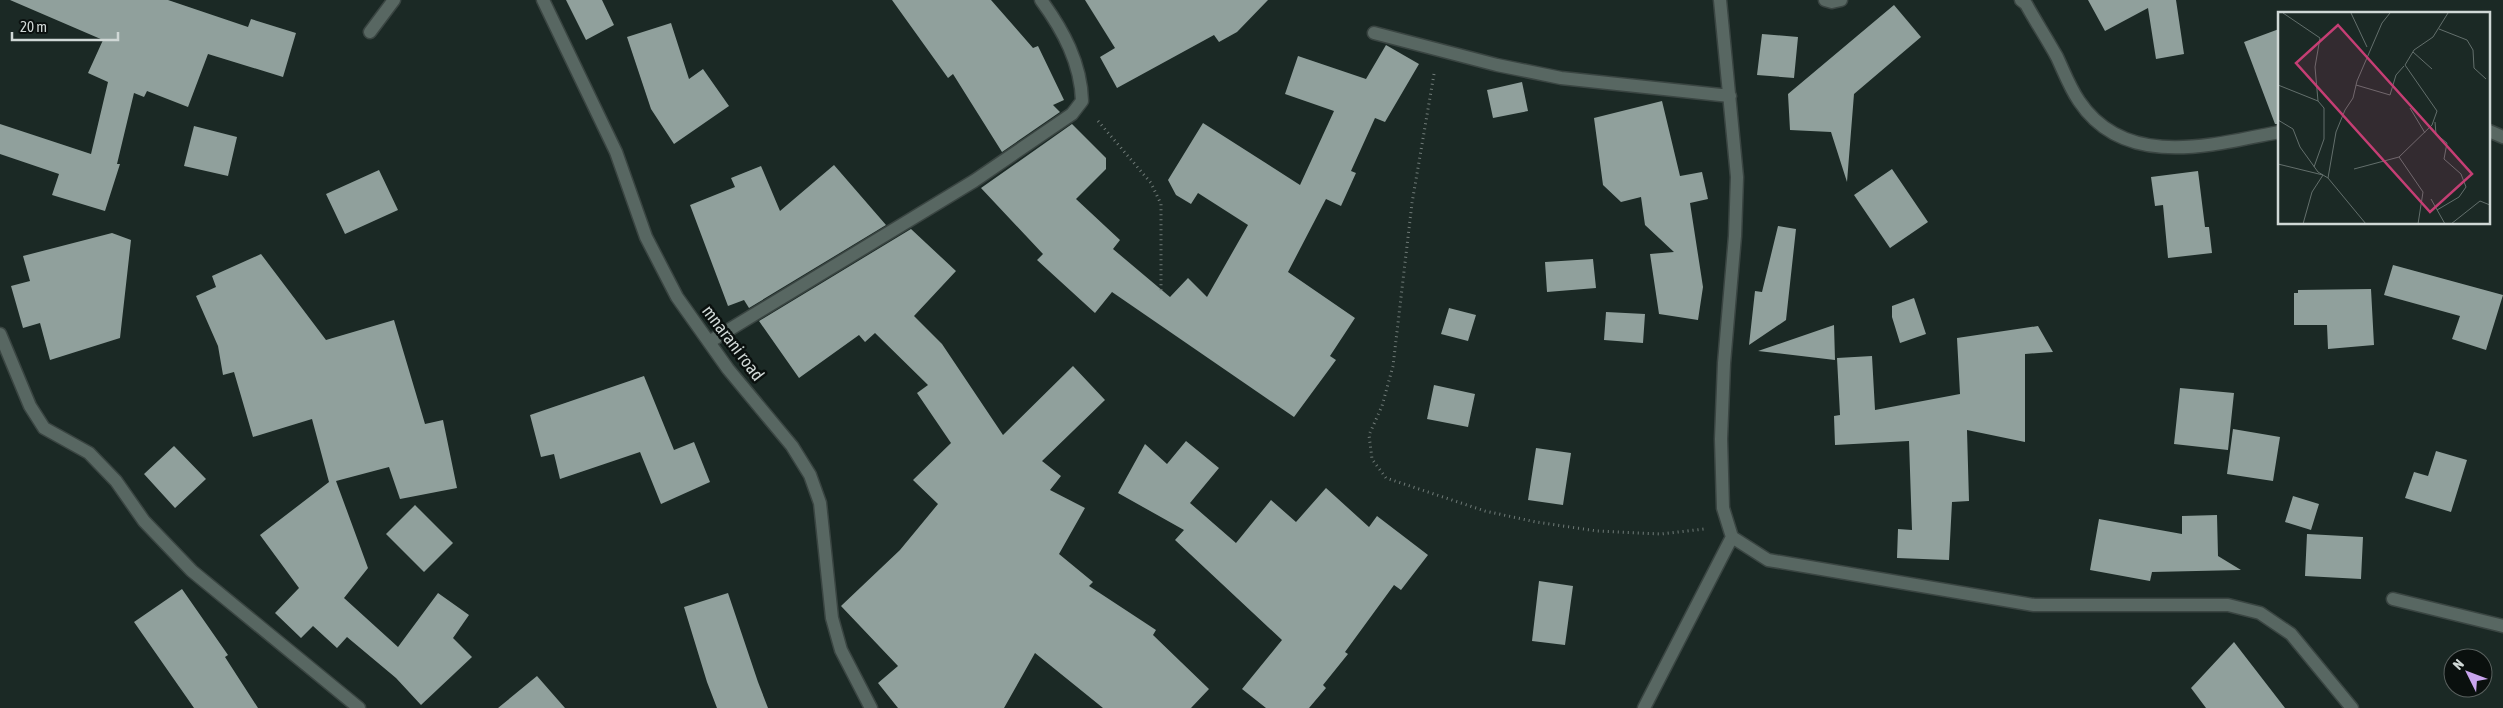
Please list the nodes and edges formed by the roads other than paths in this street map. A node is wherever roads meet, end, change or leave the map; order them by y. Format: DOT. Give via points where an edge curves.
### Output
graph roads {
  1 [pos="394,0"];
  2 [pos="543,0"];
  3 [pos="1042,0"];
  4 [pos="1720,0"];
  5 [pos="1825,0"];
  6 [pos="1841,0"];
  7 [pos="2022,0"];
  8 [pos="370,32"];
  9 [pos="1374,32"];
  10 [pos="1730,96"];
  11 [pos="2490,131"];
  12 [pos="2278,132"];
  13 [pos="2503,137"];
  14 [pos="0,334"];
  15 [pos="709,342"];
  16 [pos="1730,531"];
  17 [pos="2393,600"];
  18 [pos="2503,626"];
  19 [pos="359,708"];
  20 [pos="871,708"];
  21 [pos="1644,708"];
  22 [pos="2352,708"];
  1 -- 8 [label="street"];
  2 -- 15 [label="street, mnarani road" via="616,152 646,237 677,297"];
  3 -- 15 [label="street" via="1079,70 1082,101 1072,114 974,181"];
  4 -- 10 [label="street"];
  5 -- 6 [label="street"];
  7 -- 12 [label="street" via="2080,102 2103,127 2131,143 2167,149"];
  9 -- 10 [label="street" via="1497,65 1562,78"];
  10 -- 16 [label="street" via="1737,187 1721,440 1723,508"];
  11 -- 13 [label="street"];
  14 -- 19 [label="street" via="30,406 44,428 89,453 116,481 144,521 192,571"];
  15 -- 20 [label="street, mnarani road" via="792,446 810,474 820,503 832,618 841,650"];
  16 -- 21 [label="street"];
  16 -- 22 [label="street" via="1768,560 2034,605 2228,605 2260,613 2291,634"];
  17 -- 18 [label="street"];
}
